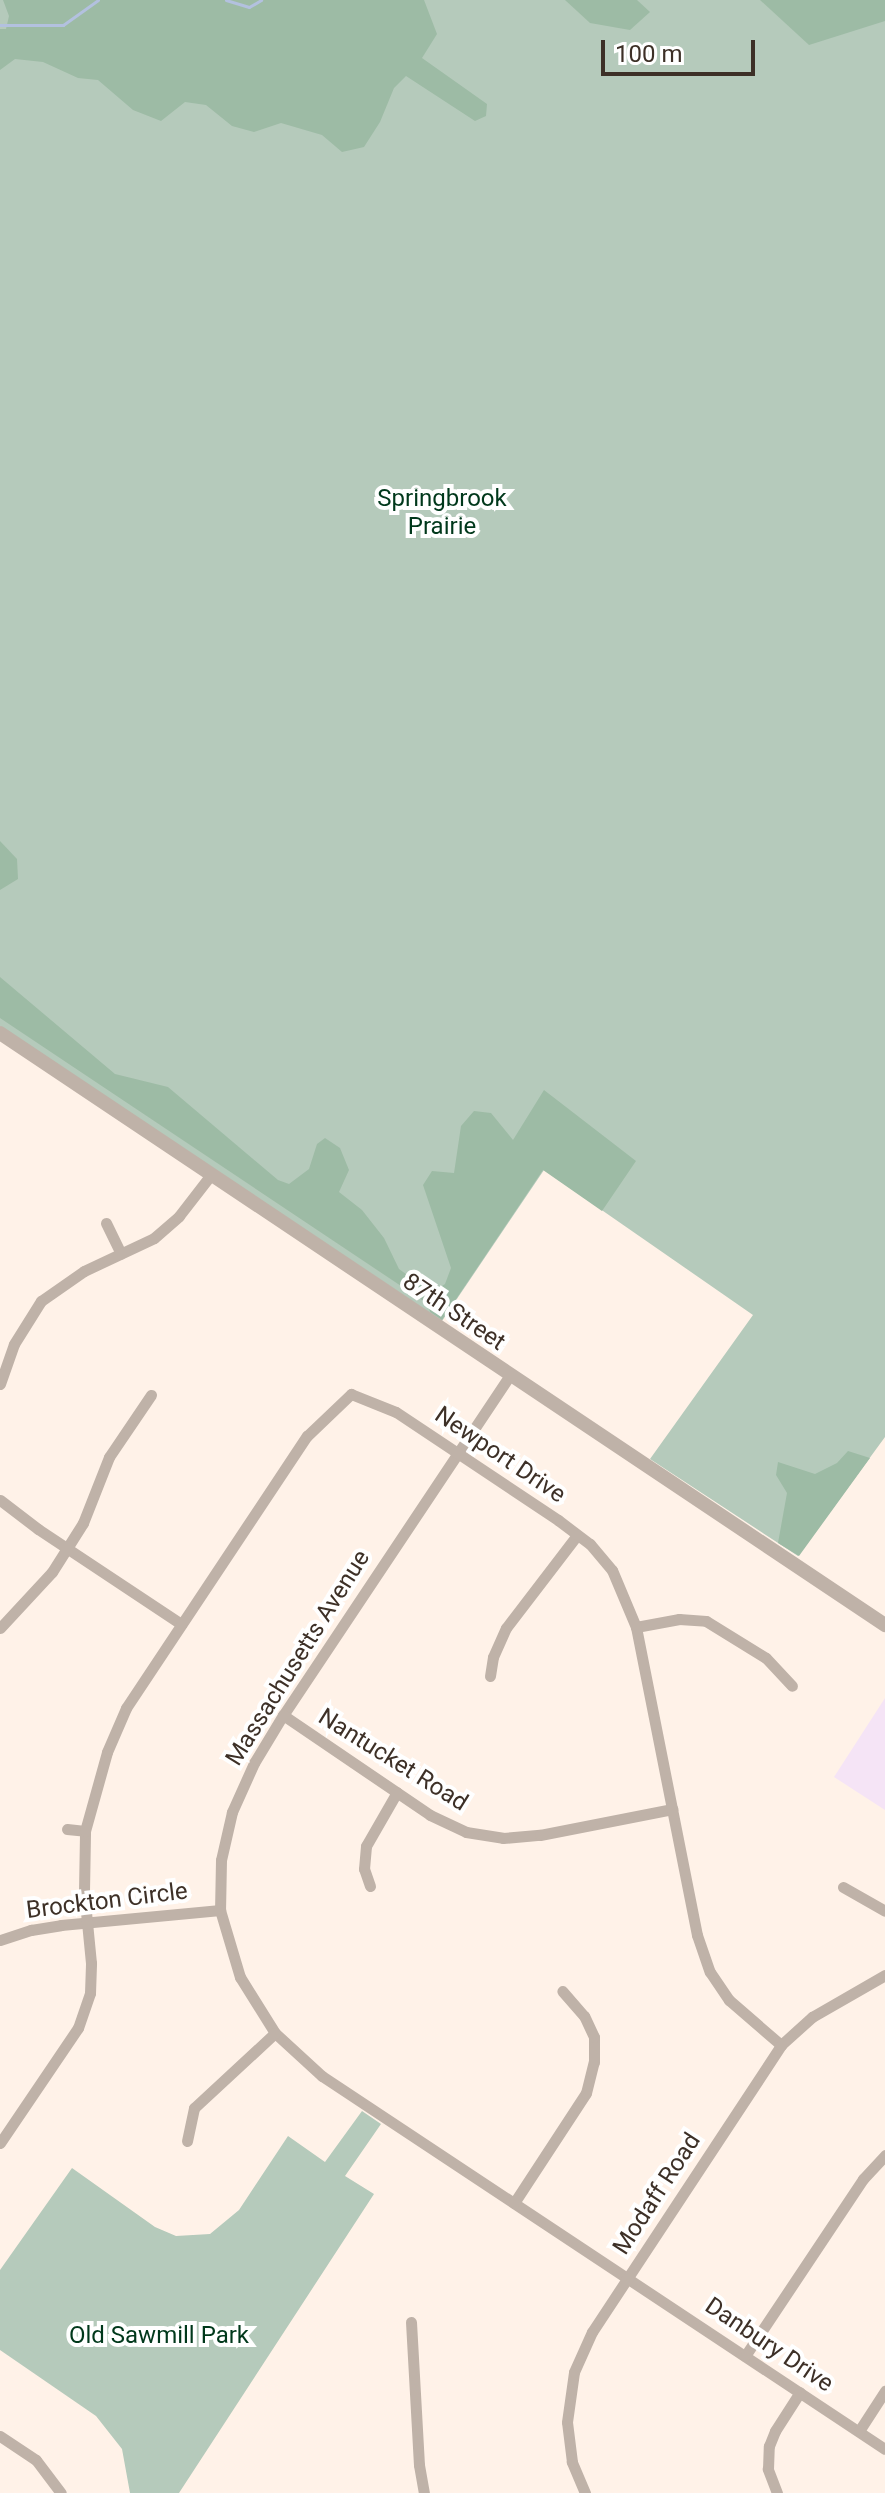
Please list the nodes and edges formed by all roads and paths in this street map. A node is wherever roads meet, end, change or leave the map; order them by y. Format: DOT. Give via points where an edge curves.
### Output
graph roads {
  1 [pos="0,1033"];
  2 [pos="210,1176"];
  3 [pos="106,1223"];
  4 [pos="121,1254"];
  5 [pos="510,1375"];
  6 [pos="0,1384"];
  7 [pos="151,1395"];
  8 [pos="459,1454"];
  9 [pos="0,1500"];
  10 [pos="577,1535"];
  11 [pos="66,1548"];
  12 [pos="181,1624"];
  13 [pos="885,1625"];
  14 [pos="636,1627"];
  15 [pos="0,1628"];
  16 [pos="490,1676"];
  17 [pos="792,1686"];
  18 [pos="283,1715"];
  19 [pos="397,1792"];
  20 [pos="672,1809"];
  21 [pos="67,1829"];
  22 [pos="85,1831"];
  23 [pos="370,1886"];
  24 [pos="843,1887"];
  25 [pos="220,1910"];
  26 [pos="885,1911"];
  27 [pos="87,1923"];
  28 [pos="0,1940"];
  29 [pos="884,1979"];
  30 [pos="562,1991"];
  31 [pos="275,2033"];
  32 [pos="781,2045"];
  33 [pos="187,2141"];
  34 [pos="0,2143"];
  35 [pos="885,2155"];
  36 [pos="514,2203"];
  37 [pos="629,2278"];
  38 [pos="411,2322"];
  39 [pos="745,2356"];
  40 [pos="885,2391"];
  41 [pos="800,2392"];
  42 [pos="859,2431"];
  43 [pos="0,2436"];
  44 [pos="885,2449"];
  45 [pos="61,2493"];
  46 [pos="424,2493"];
  47 [pos="585,2493"];
  48 [pos="777,2493"];
  1 -- 2 [label="street, 87th Street"];
  2 -- 4 [label="street" via="154,1238"];
  2 -- 5 [label="street, 87th Street"];
  3 -- 4 [label="street"];
  4 -- 6 [label="street" via="84,1271 41,1301 14,1344"];
  5 -- 8 [label="street, Massachusetts Avenue"];
  5 -- 13 [label="street, 87th Street"];
  7 -- 11 [label="street" via="109,1457 83,1523"];
  8 -- 10 [label="street, Newport Drive"];
  8 -- 12 [label="street, Newport Drive" via="396,1412 351,1394 307,1436"];
  8 -- 18 [label="street, Massachusetts Avenue"];
  9 -- 11 [label="street"];
  10 -- 14 [label="street, Newport Drive" via="612,1570"];
  10 -- 16 [label="street" via="506,1628"];
  11 -- 12 [label="street"];
  11 -- 15 [label="street" via="41,1587"];
  12 -- 22 [label="street, Newport Drive" via="126,1708 107,1752"];
  14 -- 17 [label="street" via="679,1619 706,1621 766,1658"];
  14 -- 20 [label="street, Newport Drive"];
  18 -- 19 [label="street, Nantucket Road"];
  18 -- 25 [label="street, Massachusetts Avenue" via="232,1812 221,1860"];
  19 -- 20 [label="street, Nantucket Road" via="466,1832 503,1838"];
  19 -- 23 [label="street" via="366,1846 364,1869"];
  20 -- 32 [label="street, Newport Drive" via="697,1935 710,1972 751,2023"];
  21 -- 22 [label="street"];
  22 -- 27 [label="street, Newport Drive"];
  24 -- 26 [label="street"];
  25 -- 27 [label="street, Brockton Circle"];
  25 -- 31 [label="street, Massachusetts Avenue" via="240,1977"];
  27 -- 28 [label="street, Brockton Circle"];
  27 -- 34 [label="street, Newport Drive" via="90,1993 78,2028"];
  29 -- 32 [label="street, Modaff Road" via="812,2017"];
  30 -- 36 [label="street" via="594,2037 594,2062 586,2093"];
  31 -- 33 [label="street" via="194,2108"];
  31 -- 36 [label="street, Massachusetts Avenue" via="322,2076"];
  32 -- 37 [label="street, Modaff Road"];
  35 -- 39 [label="street" via="863,2179"];
  36 -- 37 [label="street, Massachusetts Avenue"];
  37 -- 39 [label="street, Danbury Drive"];
  37 -- 47 [label="street, Modaff Road" via="592,2332 574,2372 567,2422 572,2462"];
  38 -- 46 [label="street"];
  39 -- 41 [label="street, Danbury Drive"];
  40 -- 42 [label="street"];
  41 -- 42 [label="street, Danbury Drive"];
  41 -- 48 [label="street" via="769,2446 768,2469"];
  42 -- 44 [label="street, Danbury Drive"];
  43 -- 45 [label="street" via="36,2460"];
}
